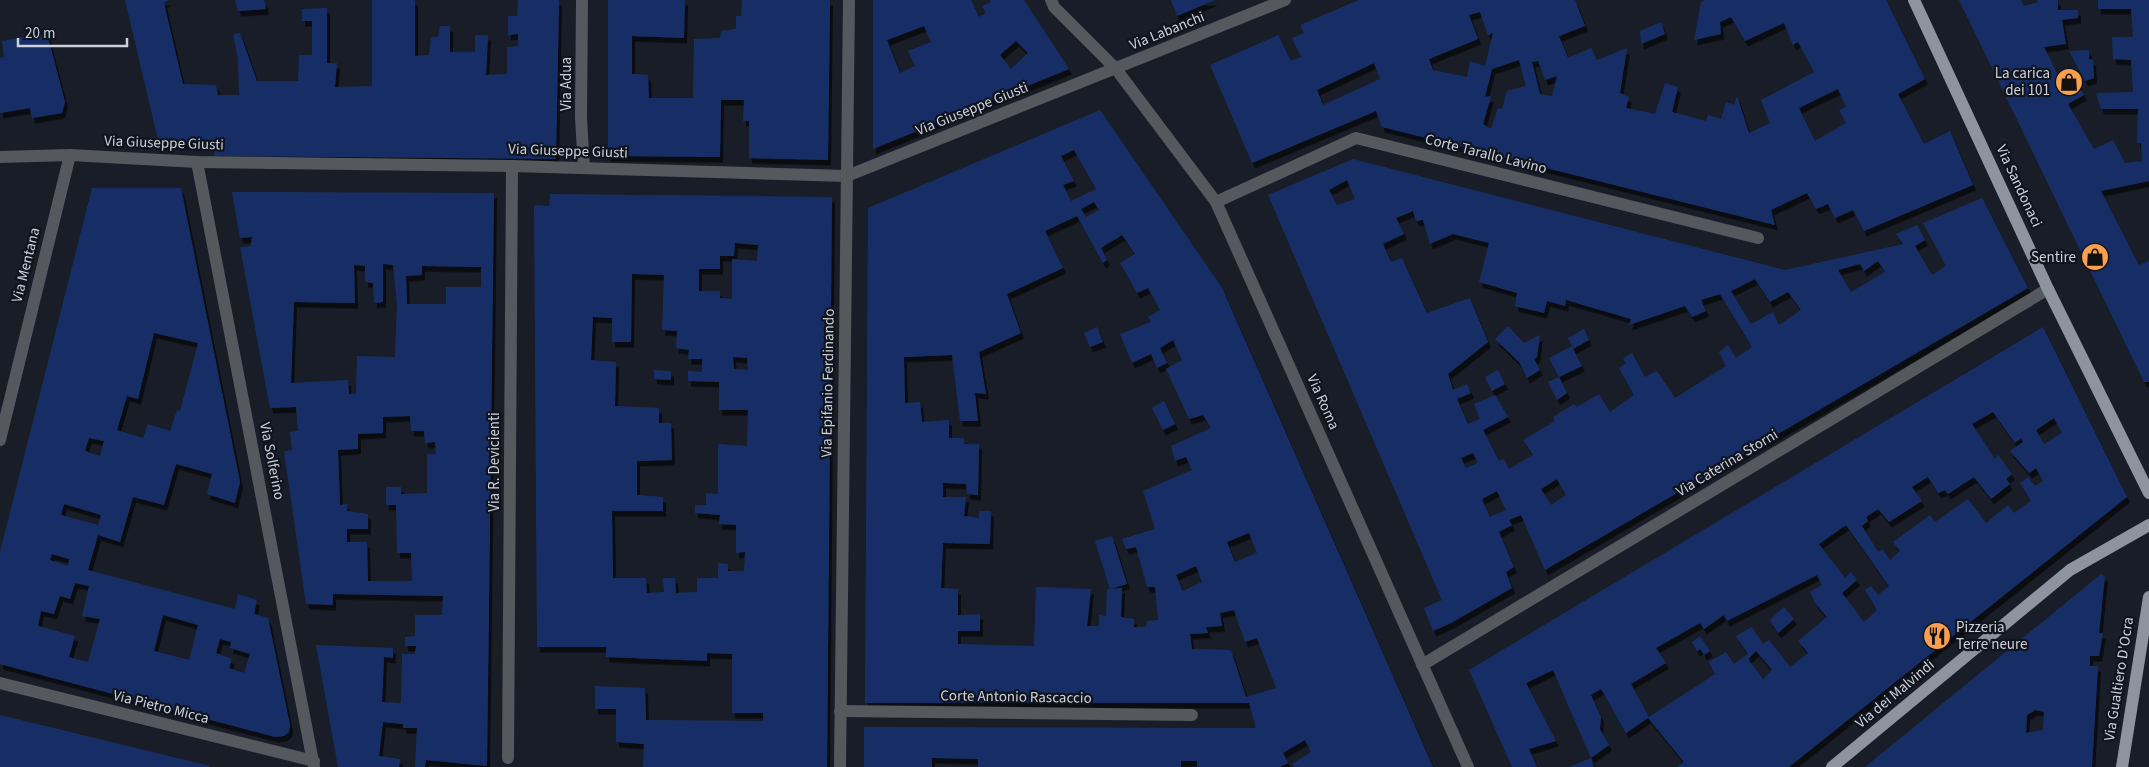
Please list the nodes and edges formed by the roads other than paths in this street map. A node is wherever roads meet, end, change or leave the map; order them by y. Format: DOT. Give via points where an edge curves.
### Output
graph roads {
  1 [pos="582,0"];
  2 [pos="849,0"];
  3 [pos="1051,0"];
  4 [pos="1285,0"];
  5 [pos="1914,0"];
  6 [pos="1116,69"];
  7 [pos="70,155"];
  8 [pos="0,157"];
  9 [pos="197,162"];
  10 [pos="512,166"];
  11 [pos="584,168"];
  12 [pos="847,176"];
  13 [pos="1216,202"];
  14 [pos="1758,238"];
  15 [pos="2048,290"];
  16 [pos="0,440"];
  17 [pos="2149,493"];
  18 [pos="2149,525"];
  19 [pos="2149,597"];
  20 [pos="1422,664"];
  21 [pos="0,683"];
  22 [pos="840,711"];
  23 [pos="1192,714"];
  24 [pos="508,758"];
  25 [pos="314,764"];
  26 [pos="840,767"];
  27 [pos="1468,767"];
  28 [pos="1832,767"];
  29 [pos="2122,767"];
  1 -- 11 [label="street, Via Adua"];
  2 -- 12 [label="street, Via Epifanio Ferdinando"];
  3 -- 6 [label="street, Via Roma" via="1054,7"];
  4 -- 6 [label="street, Via Labanchi"];
  5 -- 15 [label="main road, Via Sandonaci"];
  6 -- 12 [label="street, Via Giuseppe Giusti"];
  6 -- 13 [label="street, Via Roma"];
  7 -- 8 [label="street, Via Giuseppe Giusti"];
  7 -- 9 [label="street, Via Giuseppe Giusti"];
  7 -- 16 [label="street, Via Mentana"];
  9 -- 10 [label="street, Via Giuseppe Giusti"];
  9 -- 25 [label="street, Via Solferino"];
  10 -- 11 [label="street, Via Giuseppe Giusti"];
  10 -- 24 [label="street, Via R. Devicienti"];
  11 -- 12 [label="street, Via Giuseppe Giusti"];
  12 -- 22 [label="street, Via Epifanio Ferdinando"];
  13 -- 14 [label="street, Corte Tarallo Lavino" via="1356,138"];
  13 -- 20 [label="street, Via Roma"];
  15 -- 17 [label="main road, Via Sandonaci"];
  15 -- 20 [label="street, Via Caterina Storni"];
  18 -- 28 [label="main road, Via dei Malvindi" via="2070,570"];
  19 -- 29 [label="main road, Via Gualtiero D'Ocra"];
  20 -- 27 [label="street, Via Roma"];
  21 -- 25 [label="street, Via Pietro Micca"];
  22 -- 23 [label="street, Corte Antonio Rascaccio"];
  22 -- 26 [label="street, Via Epifanio Ferdinando"];
}
